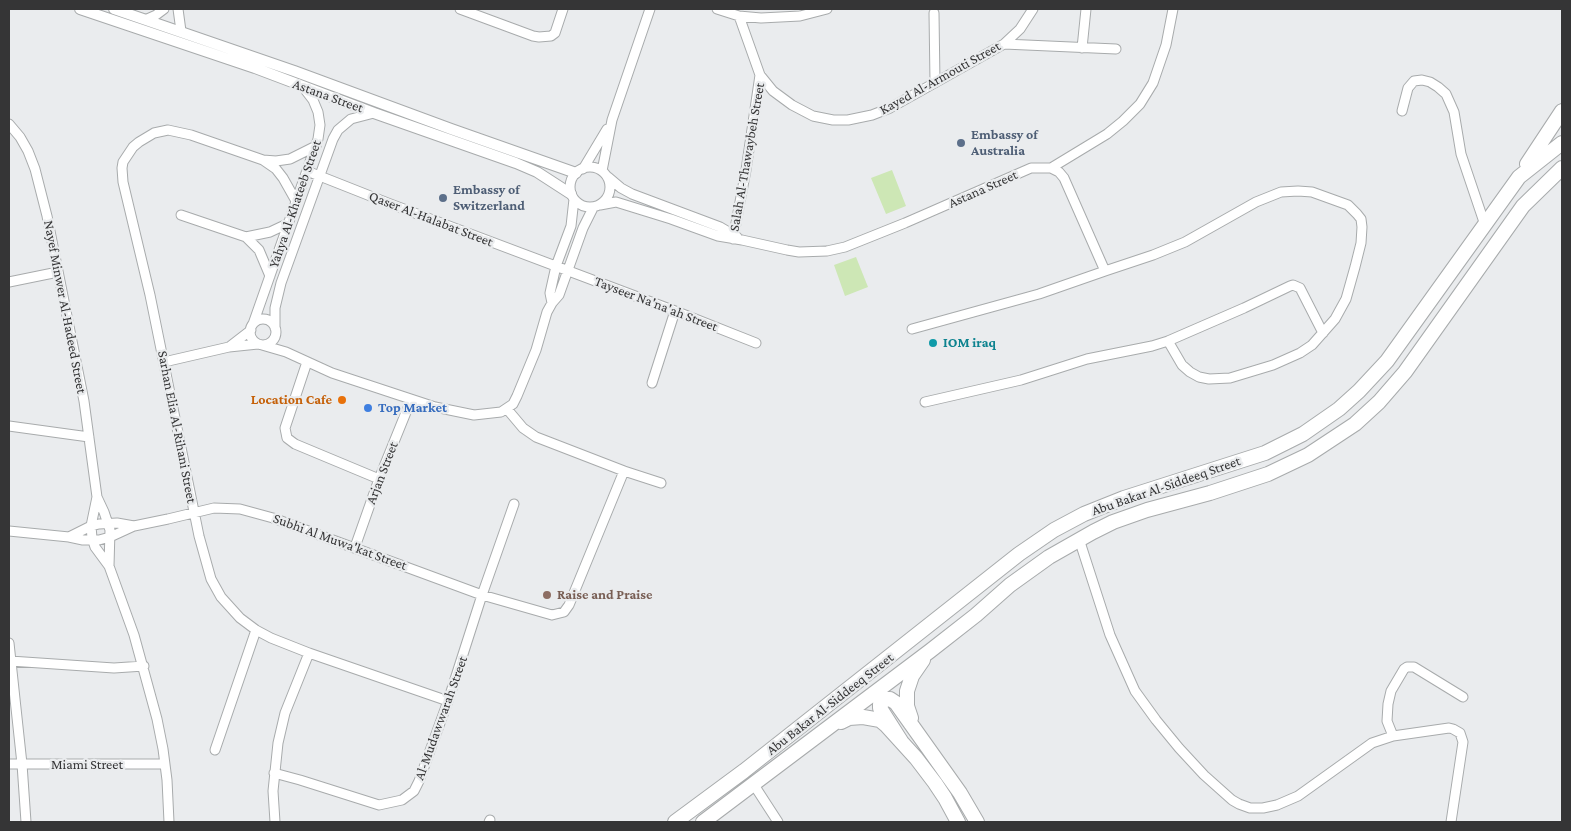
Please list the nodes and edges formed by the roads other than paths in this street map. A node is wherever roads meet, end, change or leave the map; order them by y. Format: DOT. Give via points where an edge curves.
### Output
graph roads {
  1 [pos="80,9"];
  2 [pos="114,9"];
  3 [pos="164,9"];
  4 [pos="178,9"];
  5 [pos="460,9"];
  6 [pos="563,9"];
  7 [pos="650,9"];
  8 [pos="717,9"];
  9 [pos="826,9"];
  10 [pos="1033,9"];
  11 [pos="1086,9"];
  12 [pos="1173,9"];
  13 [pos="934,13"];
  14 [pos="739,16"];
  15 [pos="147,19"];
  16 [pos="181,31"];
  17 [pos="1004,44"];
  18 [pos="1082,48"];
  19 [pos="1116,49"];
  20 [pos="760,75"];
  21 [pos="935,84"];
  22 [pos="303,87"];
  23 [pos="1562,110"];
  24 [pos="1402,111"];
  25 [pos="374,113"];
  26 [pos="612,120"];
  27 [pos="9,124"];
  28 [pos="1562,143"];
  29 [pos="316,146"];
  30 [pos="263,160"];
  31 [pos="1051,168"];
  32 [pos="1562,168"];
  33 [pos="307,171"];
  34 [pos="579,171"];
  35 [pos="605,174"];
  36 [pos="318,176"];
  37 [pos="1519,177"];
  38 [pos="573,196"];
  39 [pos="296,201"];
  40 [pos="596,206"];
  41 [pos="181,215"];
  42 [pos="287,224"];
  43 [pos="1485,224"];
  44 [pos="246,237"];
  45 [pos="736,238"];
  46 [pos="556,266"];
  47 [pos="569,271"];
  48 [pos="1105,271"];
  49 [pos="58,272"];
  50 [pos="270,276"];
  51 [pos="9,282"];
  52 [pos="552,303"];
  53 [pos="675,311"];
  54 [pos="252,327"];
  55 [pos="912,329"];
  56 [pos="276,331"];
  57 [pos="1323,333"];
  58 [pos="1168,341"];
  59 [pos="756,343"];
  60 [pos="260,344"];
  61 [pos="229,347"];
  62 [pos="286,352"];
  63 [pos="164,362"];
  64 [pos="307,362"];
  65 [pos="652,383"];
  66 [pos="411,400"];
  67 [pos="925,402"];
  68 [pos="507,409"];
  69 [pos="9,426"];
  70 [pos="89,437"];
  71 [pos="624,470"];
  72 [pos="379,479"];
  73 [pos="661,483"];
  74 [pos="97,498"];
  75 [pos="514,504"];
  76 [pos="194,512"];
  77 [pos="108,523"];
  78 [pos="91,526"];
  79 [pos="134,526"];
  80 [pos="9,531"];
  81 [pos="69,537"];
  82 [pos="110,537"];
  83 [pos="1079,539"];
  84 [pos="93,541"];
  85 [pos="355,547"];
  86 [pos="109,566"];
  87 [pos="482,595"];
  88 [pos="256,630"];
  89 [pos="9,643"];
  90 [pos="930,651"];
  91 [pos="309,653"];
  92 [pos="10,661"];
  93 [pos="144,666"];
  94 [pos="1463,697"];
  95 [pos="448,702"];
  96 [pos="828,727"];
  97 [pos="914,729"];
  98 [pos="1393,736"];
  99 [pos="901,740"];
  100 [pos="215,750"];
  101 [pos="9,764"];
  102 [pos="22,764"];
  103 [pos="165,764"];
  104 [pos="274,773"];
  105 [pos="754,784"];
  106 [pos="26,822"];
  107 [pos="169,822"];
  108 [pos="275,822"];
  109 [pos="675,822"];
  110 [pos="703,822"];
  111 [pos="778,822"];
  112 [pos="958,822"];
  113 [pos="977,822"];
  114 [pos="1451,822"];
  1 -- 22 [label="street, Astana Street"];
  2 -- 15 [label="street, Astana Street"];
  3 -- 15 [label="street"];
  4 -- 16 [label="street"];
  5 -- 6 [label="street" via="540,37 555,33"];
  7 -- 26 [label="street"];
  8 -- 14 [label="street"];
  9 -- 14 [label="street" via="800,16"];
  10 -- 17 [label="street, Kayed Al-Armouti Street" via="1020,29"];
  11 -- 18 [label="street"];
  12 -- 31 [label="street, Astana Street" via="1166,45 1153,83 1140,104 1106,134"];
  13 -- 21 [label="street"];
  14 -- 20 [label="street, Kayed Al-Armouti Street"];
  15 -- 16 [label="street, Astana Street"];
  16 -- 34 [label="street, Astana Street"];
  17 -- 18 [label="street"];
  17 -- 21 [label="street, Kayed Al-Armouti Street"];
  18 -- 19 [label="street"];
  20 -- 21 [label="street, Kayed Al-Armouti Street" via="773,91 792,105 813,116 833,120 872,115"];
  20 -- 45 [label="street, Salah Al-Thawaybeh Street"];
  22 -- 25 [label="street, Astana Street"];
  22 -- 29 [label="street, Yahya Al-Khateeb Street" via="318,112 320,125"];
  23 -- 37 [label="main road"];
  24 -- 43 [label="street" via="1408,88 1414,81 1430,82 1446,94 1454,112 1461,154"];
  25 -- 36 [label="street, Yahya Al-Khateeb Street" via="351,119 338,130"];
  25 -- 38 [label="street, Astana Street" via="537,172"];
  26 -- 34 [label="street"];
  26 -- 35 [label="street"];
  27 -- 49 [label="street, Nayef Minwer Al-Hadeed Street" via="20,137 35,169"];
  28 -- 37 [label="main road, Abu Bakar Al-Siddeeq Street"];
  29 -- 30 [label="street, Sarhan Elia Al-Rihani Street" via="286,161"];
  29 -- 33 [label="street, Yahya Al-Khateeb Street"];
  30 -- 39 [label="street, Sarhan Elia Al-Rihani Street" via="284,178"];
  30 -- 63 [label="street, Sarhan Elia Al-Rihani Street" via="168,130 154,133 139,142 124,162 123,182"];
  31 -- 45 [label="street, Astana Street" via="1030,168 835,250 799,252"];
  31 -- 48 [label="street" via="1064,178"];
  32 -- 83 [label="main road, Abu Bakar Al-Siddeeq Street" via="1523,206 1405,372 1355,424 1308,455 1268,474 1147,510"];
  33 -- 36 [label="street, Qaser Al-Halabat Street"];
  33 -- 39 [label="street, Yahya Al-Khateeb Street"];
  34 -- 35 [label="street" via="589,167"];
  34 -- 38 [label="street" via="570,186"];
  35 -- 40 [label="street" via="610,193"];
  35 -- 45 [label="street, Astana Street" via="632,194 720,227"];
  36 -- 46 [label="street, Qaser Al-Halabat Street"];
  36 -- 56 [label="street, Yahya Al-Khateeb Street" via="281,283 275,308"];
  37 -- 43 [label="main road, Abu Bakar Al-Siddeeq Street"];
  38 -- 40 [label="street" via="579,204"];
  38 -- 46 [label="street" via="571,226"];
  39 -- 42 [label="street, Yahya Al-Khateeb Street"];
  40 -- 45 [label="street, Astana Street" via="616,202 718,236"];
  40 -- 47 [label="street" via="583,228"];
  41 -- 44 [label="street"];
  42 -- 44 [label="street"];
  42 -- 50 [label="street, Yahya Al-Khateeb Street"];
  43 -- 109 [label="main road, Abu Bakar Al-Siddeeq Street" via="1387,361 1339,409 1303,434 1264,453 1133,495 1054,530"];
  44 -- 50 [label="street" via="259,250"];
  46 -- 47 [label="street, Tayseer Na'na'ah Street"];
  46 -- 52 [label="street" via="550,293"];
  47 -- 52 [label="street"];
  47 -- 53 [label="street, Tayseer Na'na'ah Street"];
  48 -- 55 [label="street" via="1039,294"];
  48 -- 57 [label="street" via="1185,242 1272,194 1298,190 1312,192 1348,205 1357,214 1362,227 1356,267 1346,299 1335,320"];
  49 -- 51 [label="street"];
  49 -- 70 [label="street, Nayef Minwer Al-Hadeed Street" via="78,362"];
  50 -- 54 [label="street, Yahya Al-Khateeb Street"];
  52 -- 68 [label="street" via="524,382"];
  53 -- 59 [label="street, Tayseer Na'na'ah Street"];
  53 -- 65 [label="street"];
  54 -- 56 [label="street" via="260,320 267,320"];
  54 -- 60 [label="street" via="253,340"];
  54 -- 61 [label="street"];
  56 -- 60 [label="street" via="269,343"];
  56 -- 62 [label="street"];
  57 -- 58 [label="street" via="1312,345 1287,360 1220,379 1199,377 1190,372 1176,357"];
  57 -- 58 [label="street" via="1300,288 1294,285"];
  58 -- 67 [label="street"];
  60 -- 61 [label="street"];
  60 -- 62 [label="street"];
  61 -- 63 [label="street"];
  62 -- 64 [label="street"];
  63 -- 76 [label="street, Sarhan Elia Al-Rihani Street"];
  64 -- 66 [label="street"];
  64 -- 72 [label="street" via="284,428 286,438"];
  66 -- 68 [label="street" via="474,415"];
  66 -- 72 [label="street, Arjan Street"];
  68 -- 71 [label="street" via="523,428 536,437"];
  69 -- 70 [label="street"];
  70 -- 74 [label="street, Nayef Minwer Al-Hadeed Street"];
  71 -- 73 [label="street"];
  71 -- 87 [label="street, Subhi Al Muwa'kat Street" via="567,609 552,615"];
  72 -- 85 [label="street, Arjan Street"];
  74 -- 77 [label="street, Nayef Minwer Al-Hadeed Street"];
  74 -- 78 [label="street, Nayef Minwer Al-Hadeed Street"];
  75 -- 87 [label="street, Al-Mudawwarah Street"];
  76 -- 79 [label="street, Subhi Al Muwa'kat Street"];
  76 -- 85 [label="street, Subhi Al Muwa'kat Street" via="224,508 251,511"];
  76 -- 88 [label="street, Sarhan Elia Al-Rihani Street" via="207,567 216,588 234,612"];
  77 -- 78 [label="street"];
  77 -- 79 [label="street"];
  77 -- 82 [label="street, Nayef Minwer Al-Hadeed Street"];
  78 -- 81 [label="street"];
  78 -- 84 [label="street, Nayef Minwer Al-Hadeed Street"];
  79 -- 82 [label="street"];
  80 -- 81 [label="street"];
  81 -- 84 [label="street"];
  82 -- 84 [label="street"];
  82 -- 86 [label="street, Nayef Minwer Al-Hadeed Street"];
  83 -- 90 [label="main road, Abu Bakar Al-Siddeeq Street" via="1034,566"];
  83 -- 98 [label="street" via="1110,635 1135,691 1179,748 1236,802 1256,808 1285,803 1365,747"];
  84 -- 86 [label="street"];
  85 -- 87 [label="street, Subhi Al Muwa'kat Street"];
  86 -- 93 [label="street"];
  87 -- 95 [label="street, Al-Mudawwarah Street"];
  88 -- 91 [label="street, Sarhan Elia Al-Rihani Street"];
  88 -- 100 [label="street"];
  89 -- 92 [label="street"];
  90 -- 96 [label="main road, Abu Bakar Al-Siddeeq Street"];
  90 -- 97 [label="main road" via="912,676 906,692"];
  91 -- 95 [label="street, Sarhan Elia Al-Rihani Street"];
  91 -- 104 [label="street" via="282,724"];
  92 -- 93 [label="street" via="114,668"];
  92 -- 102 [label="street"];
  93 -- 103 [label="street"];
  94 -- 98 [label="street" via="1414,667 1407,667 1389,697 1388,726"];
  95 -- 104 [label="street, Al-Mudawwarah Street" via="414,791 402,800 379,805"];
  96 -- 99 [label="main road" via="849,718 868,717 880,720"];
  96 -- 105 [label="main road, Abu Bakar Al-Siddeeq Street"];
  97 -- 99 [label="main road" via="893,700 882,701 881,712"];
  97 -- 113 [label="main road"];
  98 -- 114 [label="street" via="1449,728 1460,734 1463,742"];
  99 -- 112 [label="main road" via="940,791"];
  101 -- 102 [label="street, Miami Street"];
  102 -- 103 [label="street, Miami Street"];
  102 -- 106 [label="street"];
  103 -- 107 [label="street"];
  104 -- 108 [label="street"];
  105 -- 110 [label="main road, Abu Bakar Al-Siddeeq Street"];
  105 -- 111 [label="street"];
}
